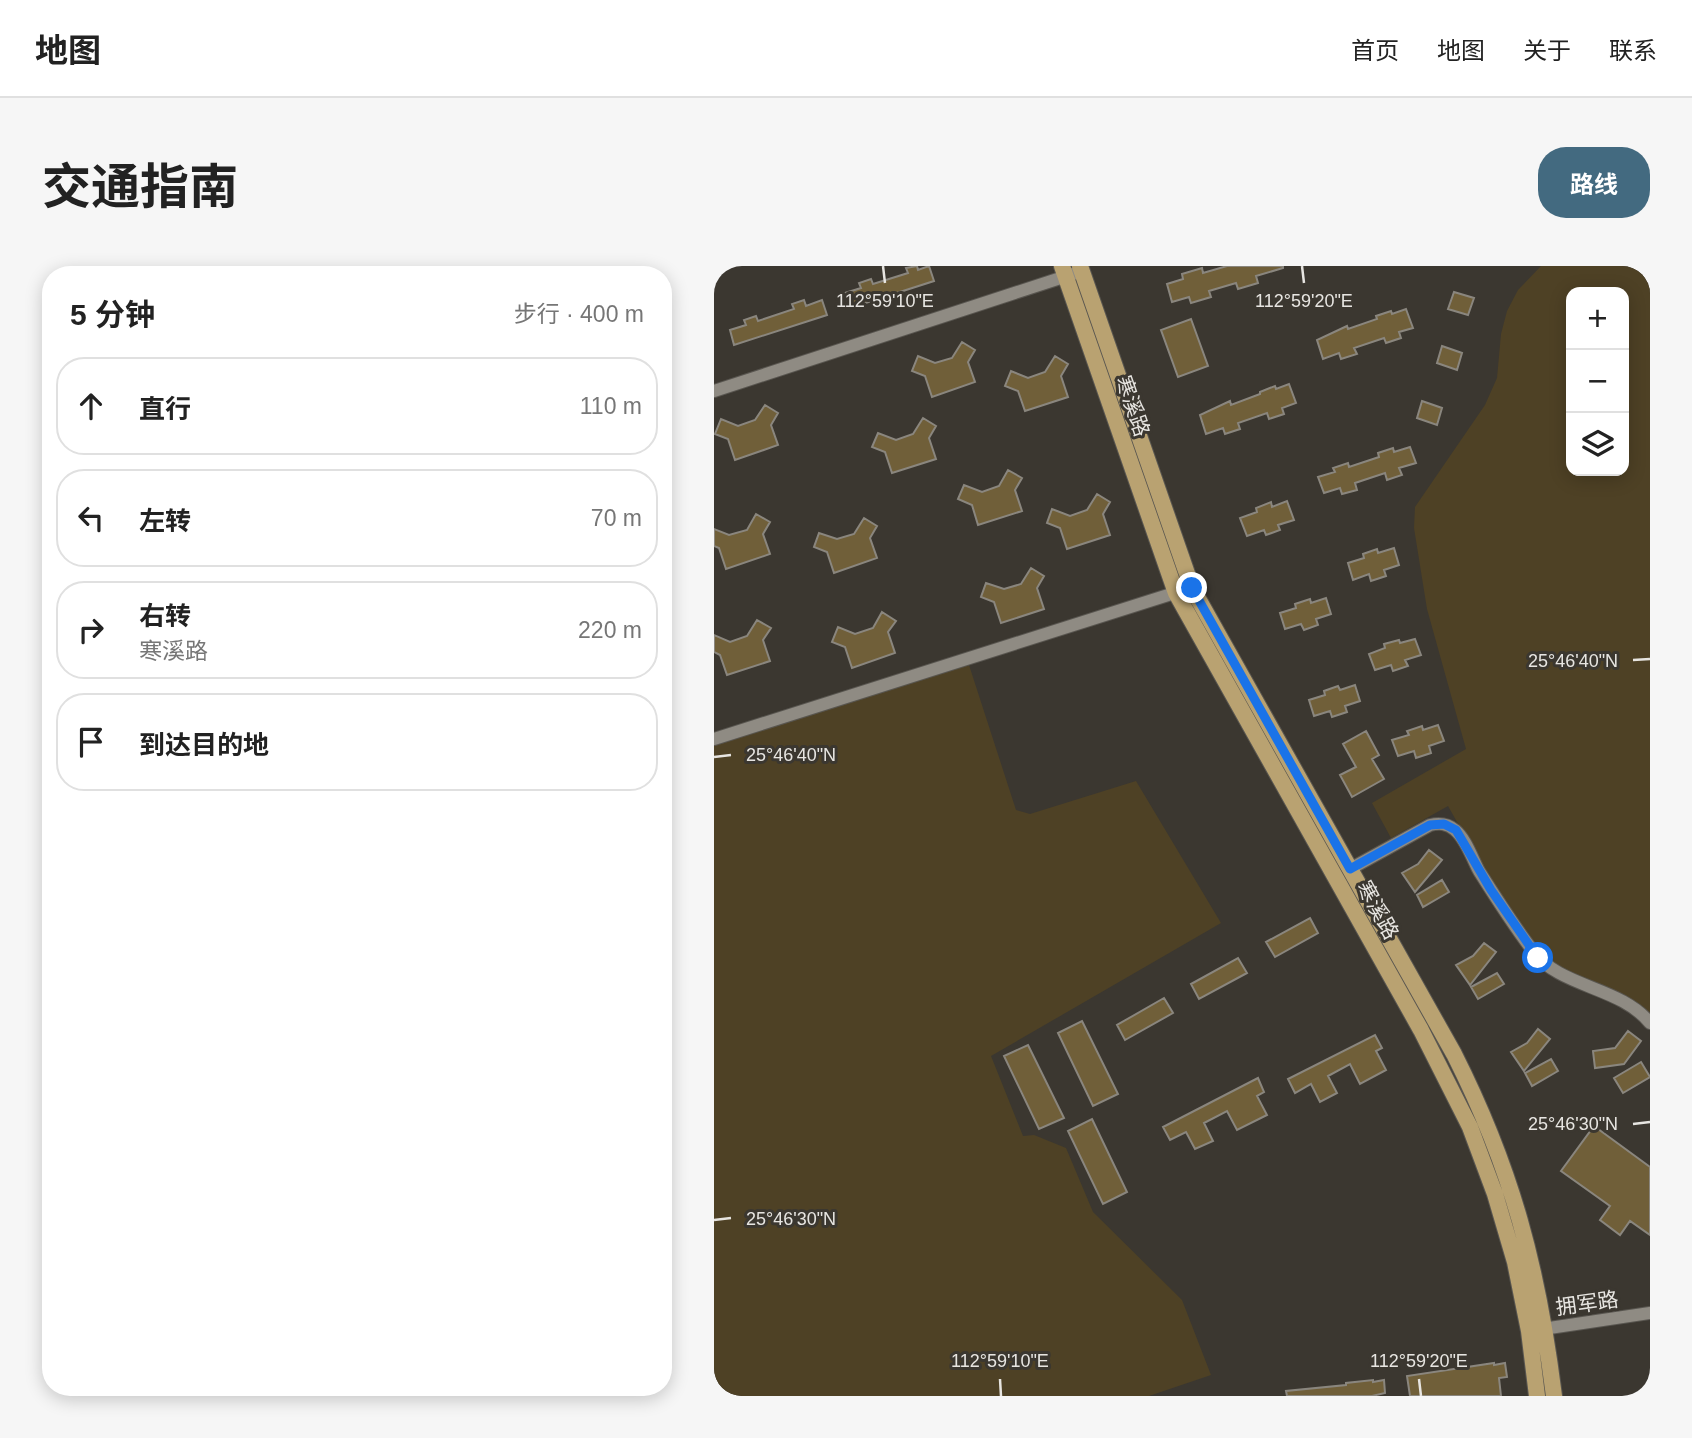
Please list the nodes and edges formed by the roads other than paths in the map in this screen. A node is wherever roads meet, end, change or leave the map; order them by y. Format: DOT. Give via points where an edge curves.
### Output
graph roads {
  1 [pos="1081,269"];
  2 [pos="1064,271"];
  3 [pos="714,391"];
  4 [pos="1192,588"];
  5 [pos="1176,593"];
  6 [pos="714,739"];
  7 [pos="1350,869"];
  8 [pos="1650,1023"];
  9 [pos="1650,1313"];
  10 [pos="1546,1329"];
  11 [pos="1529,1331"];
  12 [pos="1537,1396"];
  13 [pos="1554,1396"];
  1 -- 2 [label="street"];
  1 -- 4 [label="main road, 寒溪路"];
  2 -- 3 [label="street"];
  2 -- 5 [label="main road, 寒溪路"];
  4 -- 5 [label="street"];
  4 -- 7 [label="main road, 寒溪路"];
  5 -- 6 [label="street"];
  5 -- 11 [label="main road, 寒溪路" via="1455,1094 1495,1194"];
  7 -- 8 [label="street" via="1430,825 1448,825 1459,834 1538,958 1629,1004"];
  7 -- 10 [label="main road, 寒溪路" via="1486,1120 1522,1223"];
  9 -- 10 [label="street, 拥军路"];
  10 -- 11 [label="street, 拥军路"];
  10 -- 13 [label="main road, 寒溪路"];
  11 -- 12 [label="main road, 寒溪路"];
}
